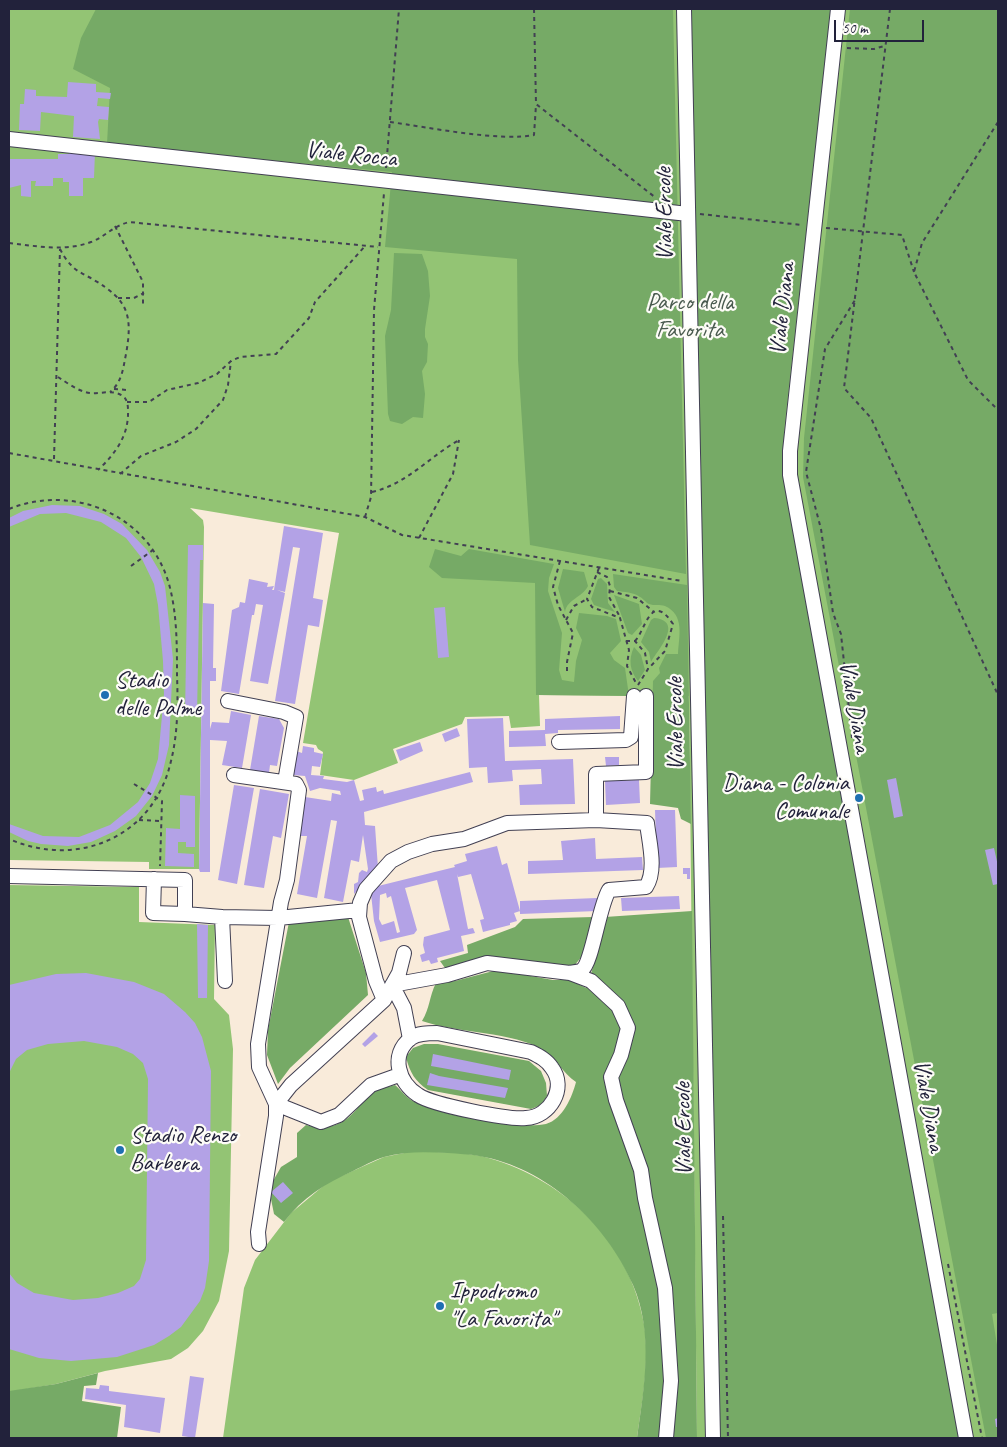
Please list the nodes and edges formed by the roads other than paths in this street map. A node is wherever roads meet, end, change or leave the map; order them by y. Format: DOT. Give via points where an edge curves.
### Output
graph roads {
  1 [pos="684,9"];
  2 [pos="838,9"];
  3 [pos="9,139"];
  4 [pos="682,213"];
  5 [pos="228,702"];
  6 [pos="559,742"];
  7 [pos="234,775"];
  8 [pos="285,782"];
  9 [pos="596,820"];
  10 [pos="154,872"];
  11 [pos="9,876"];
  12 [pos="359,910"];
  13 [pos="184,914"];
  14 [pos="222,917"];
  15 [pos="278,918"];
  16 [pos="404,953"];
  17 [pos="570,973"];
  18 [pos="225,980"];
  19 [pos="392,985"];
  20 [pos="384,1000"];
  21 [pos="410,1039"];
  22 [pos="399,1075"];
  23 [pos="276,1104"];
  24 [pos="259,1244"];
  25 [pos="666,1438"];
  26 [pos="713,1438"];
  27 [pos="966,1438"];
  1 -- 4 [label="street, Viale Ercole"];
  2 -- 27 [label="street, Viale Diana" via="790,475"];
  3 -- 4 [label="street, Viale Rocca"];
  4 -- 26 [label="street, Viale Ercole" via="696,583"];
  5 -- 8 [label="street" via="296,717"];
  6 -- 9 [label="street" via="626,740 631,737 639,692 646,772 596,774"];
  7 -- 8 [label="street"];
  8 -- 15 [label="street" via="296,784 299,790 287,880"];
  9 -- 12 [label="street" via="507,823 464,839 408,852 390,861 366,889"];
  9 -- 17 [label="street" via="647,823 650,880 646,887 609,890 587,964 582,970"];
  10 -- 11 [label="street"];
  10 -- 13 [label="street" via="185,880"];
  10 -- 13 [label="street" via="153,913"];
  12 -- 15 [label="street"];
  12 -- 20 [label="street" via="376,981"];
  13 -- 14 [label="street"];
  14 -- 15 [label="street"];
  14 -- 18 [label="street"];
  15 -- 23 [label="street" via="258,1044 259,1067"];
  16 -- 19 [label="street"];
  17 -- 19 [label="street" via="487,963 447,975"];
  17 -- 25 [label="street" via="591,981 618,1006 628,1028 611,1077 641,1170 665,1288 671,1381"];
  19 -- 20 [label="street"];
  19 -- 21 [label="street" via="404,1008"];
  20 -- 23 [label="street" via="290,1085"];
  21 -- 22 [label="street" via="398,1060"];
  21 -- 22 [label="street" via="436,1033 531,1052 552,1068 557,1078 555,1099 541,1114 514,1118 432,1101 406,1086"];
  22 -- 23 [label="street" via="371,1085 339,1114 321,1122"];
  23 -- 24 [label="street"];
}
